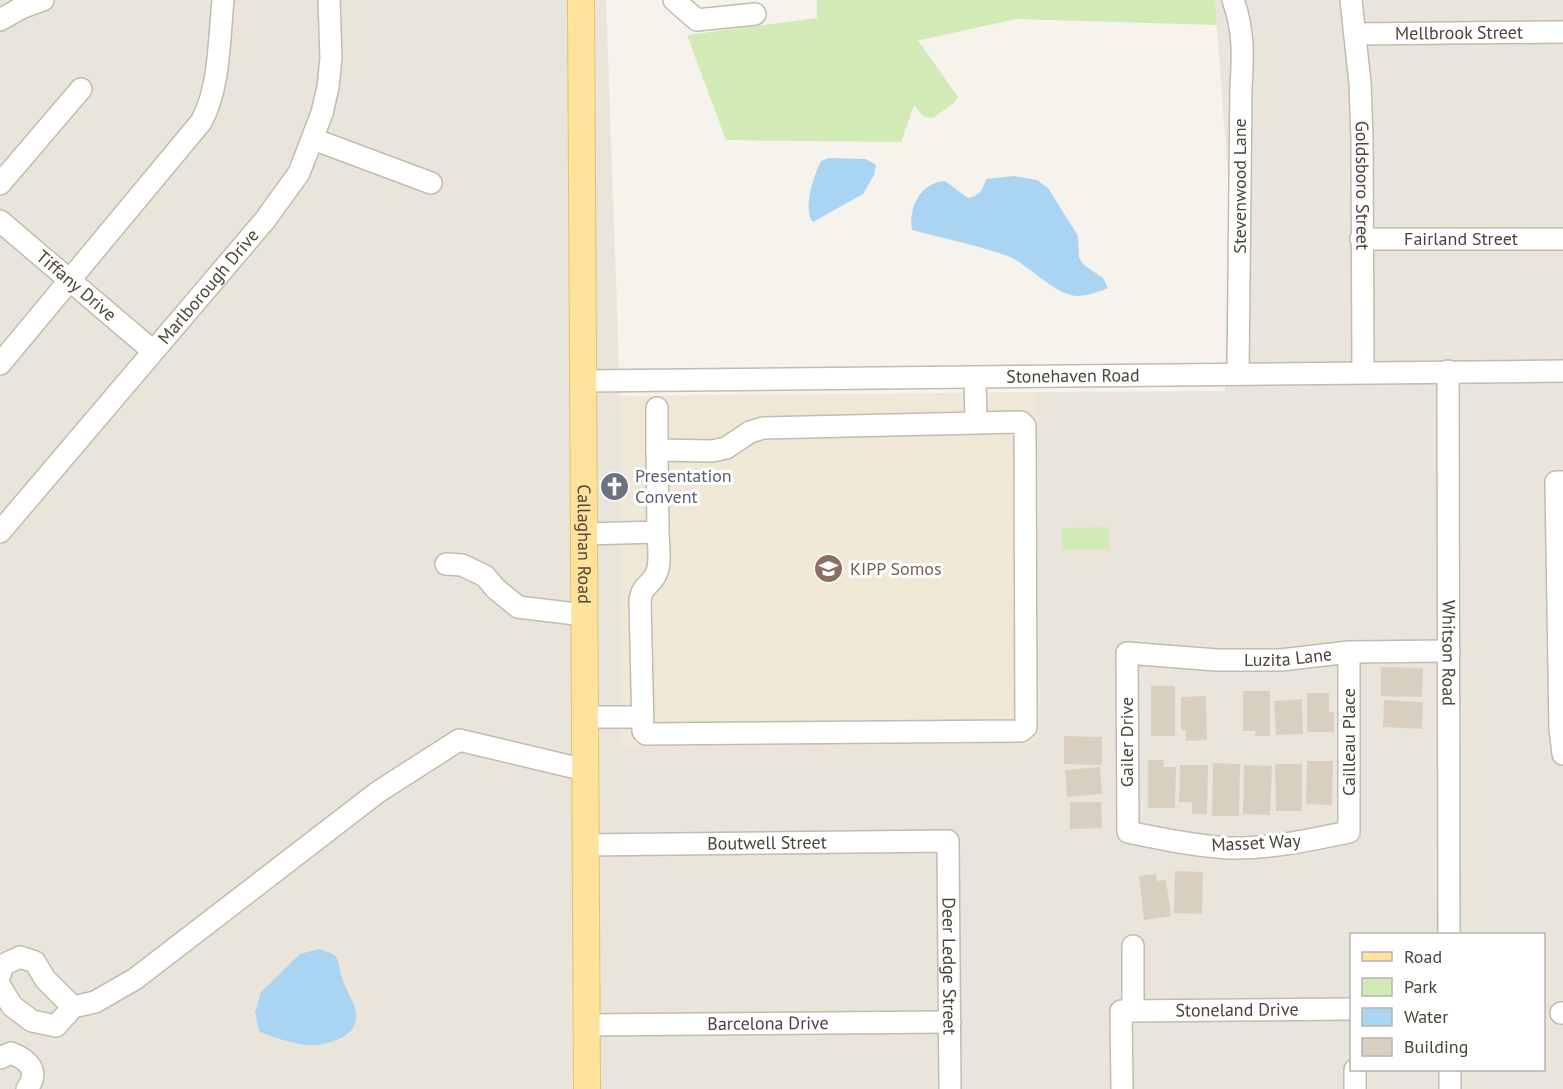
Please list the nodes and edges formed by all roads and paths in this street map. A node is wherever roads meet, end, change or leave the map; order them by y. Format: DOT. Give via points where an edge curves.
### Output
graph roads {
  1 [pos="43,0"];
  2 [pos="223,0"];
  3 [pos="329,0"];
  4 [pos="581,0"];
  5 [pos="674,0"];
  6 [pos="1233,0"];
  7 [pos="1351,0"];
  8 [pos="755,14"];
  9 [pos="0,20"];
  10 [pos="1563,32"];
  11 [pos="1354,34"];
  12 [pos="81,89"];
  13 [pos="313,139"];
  14 [pos="431,183"];
  15 [pos="0,184"];
  16 [pos="0,221"];
  17 [pos="1361,239"];
  18 [pos="1563,239"];
  19 [pos="70,281"];
  20 [pos="153,351"];
  21 [pos="0,364"];
  22 [pos="1448,371"];
  23 [pos="1563,371"];
  24 [pos="1363,372"];
  25 [pos="1239,374"];
  26 [pos="975,378"];
  27 [pos="584,381"];
  28 [pos="657,408"];
  29 [pos="976,423"];
  30 [pos="657,450"];
  31 [pos="1560,482"];
  32 [pos="0,532"];
  33 [pos="658,532"];
  34 [pos="584,534"];
  35 [pos="446,564"];
  36 [pos="584,615"];
  37 [pos="1449,651"];
  38 [pos="1127,652"];
  39 [pos="1349,652"];
  40 [pos="585,717"];
  41 [pos="642,717"];
  42 [pos="1563,754"];
  43 [pos="585,770"];
  44 [pos="1128,832"];
  45 [pos="1349,832"];
  46 [pos="948,841"];
  47 [pos="585,845"];
  48 [pos="1449,933"];
  49 [pos="1133,946"];
  50 [pos="0,975"];
  51 [pos="0,986"];
  52 [pos="74,1007"];
  53 [pos="1350,1009"];
  54 [pos="1127,1011"];
  55 [pos="950,1022"];
  56 [pos="586,1025"];
  57 [pos="0,1058"];
  58 [pos="1355,1071"];
  59 [pos="1450,1071"];
  60 [pos="27,1089"];
  61 [pos="587,1089"];
  62 [pos="950,1089"];
  63 [pos="1122,1089"];
  64 [pos="1355,1089"];
  65 [pos="1450,1089"];
  1 -- 9 [label="street"];
  2 -- 19 [label="street" via="215,84 201,122"];
  3 -- 13 [label="street, Marlborough Drive" via="328,87"];
  4 -- 27 [label="main road, Callaghan Road"];
  5 -- 8 [label="street" via="697,20"];
  6 -- 25 [label="street, Stevenwood Lane" via="1240,18 1243,46"];
  7 -- 11 [label="street, Goldsboro Street"];
  10 -- 11 [label="street, Mellbrook Street"];
  11 -- 17 [label="street, Goldsboro Street" via="1360,83"];
  12 -- 15 [label="street"];
  13 -- 14 [label="street"];
  13 -- 20 [label="street, Marlborough Drive" via="299,173 265,220"];
  16 -- 19 [label="street, Tiffany Drive"];
  17 -- 18 [label="street, Fairland Street"];
  17 -- 24 [label="street, Goldsboro Street"];
  19 -- 20 [label="street, Tiffany Drive"];
  19 -- 21 [label="street"];
  20 -- 32 [label="street, Marlborough Drive"];
  22 -- 23 [label="street, Stonehaven Road"];
  22 -- 24 [label="street, Stonehaven Road"];
  22 -- 37 [label="street, Whitson Road"];
  24 -- 25 [label="street, Stonehaven Road"];
  25 -- 26 [label="street, Stonehaven Road"];
  26 -- 27 [label="street, Stonehaven Road"];
  26 -- 29 [label="street"];
  27 -- 34 [label="main road, Callaghan Road"];
  28 -- 30 [label="street"];
  29 -- 30 [label="street" via="763,428 726,448 712,451"];
  29 -- 41 [label="street" via="1021,422 1024,426 1026,727 1021,731 646,734"];
  30 -- 33 [label="street"];
  31 -- 42 [label="street"];
  33 -- 34 [label="street"];
  33 -- 41 [label="street" via="656,576 642,590 640,600"];
  34 -- 36 [label="main road, Callaghan Road"];
  35 -- 36 [label="street" via="462,565 485,576 518,607"];
  36 -- 40 [label="main road, Callaghan Road"];
  37 -- 39 [label="street, Luzita Lane"];
  37 -- 48 [label="street, Whitson Road"];
  38 -- 39 [label="street, Luzita Lane" via="1217,660 1281,660"];
  38 -- 44 [label="street, Gailer Drive"];
  39 -- 45 [label="street, Cailleau Place"];
  40 -- 41 [label="street"];
  40 -- 43 [label="main road, Callaghan Road"];
  43 -- 47 [label="main road, Callaghan Road"];
  43 -- 52 [label="street" via="459,740 378,792 135,979 95,1002"];
  44 -- 45 [label="street, Masset Way" via="1231,848 1276,846"];
  46 -- 47 [label="street, Boutwell Street"];
  46 -- 55 [label="street, Deer Ledge Street"];
  47 -- 56 [label="main road, Callaghan Road"];
  49 -- 54 [label="street"];
  50 -- 52 [label="street" via="3,965 20,957 34,962 45,979"];
  51 -- 52 [label="street" via="12,1005 32,1021 56,1026"];
  53 -- 54 [label="street, Stoneland Drive"];
  54 -- 63 [label="street"];
  55 -- 56 [label="street, Barcelona Drive"];
  55 -- 62 [label="street, Deer Ledge Street"];
  56 -- 61 [label="main road, Callaghan Road"];
  57 -- 60 [label="street" via="11,1053 27,1062 33,1071 33,1081"];
  58 -- 64 [label="street"];
  59 -- 65 [label="street"];
}
